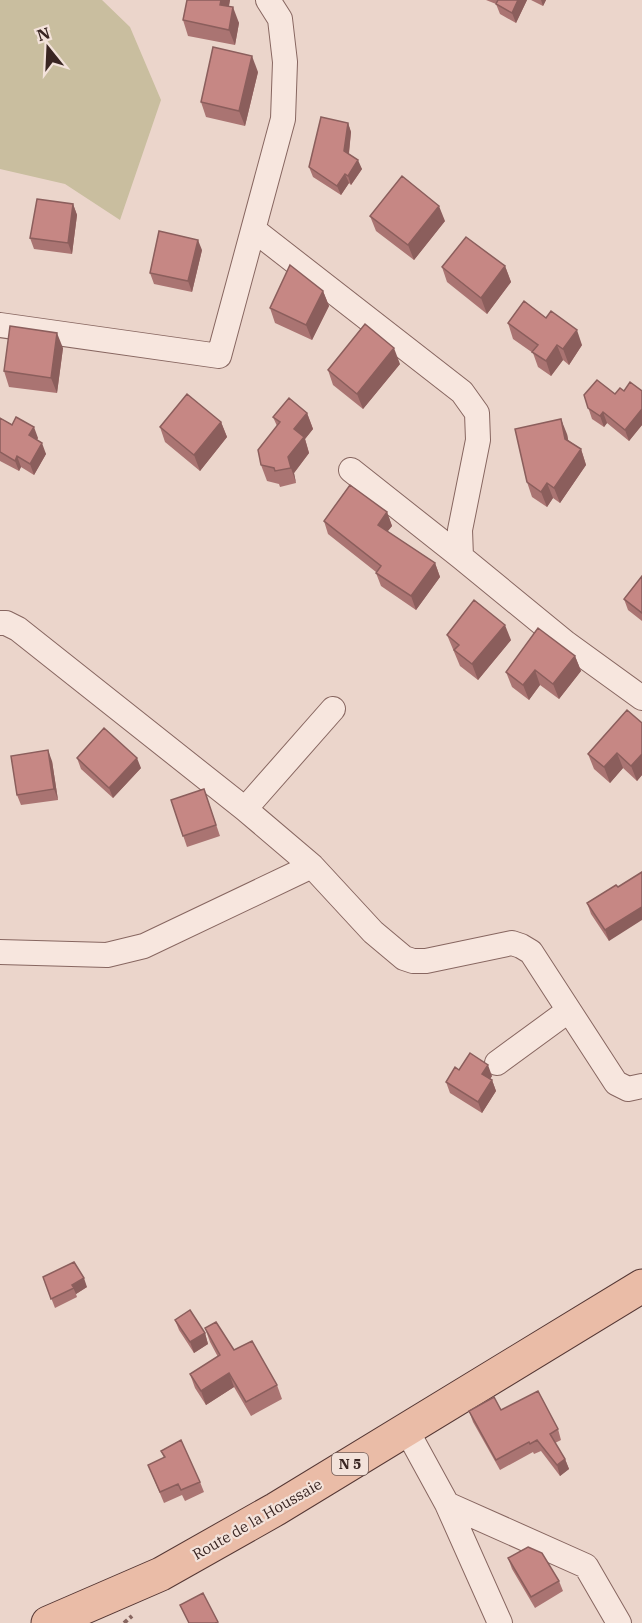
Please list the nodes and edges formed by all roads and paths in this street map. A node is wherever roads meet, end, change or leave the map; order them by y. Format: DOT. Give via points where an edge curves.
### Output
graph roads {
  1 [pos="268,0"];
  2 [pos="254,230"];
  3 [pos="0,325"];
  4 [pos="351,470"];
  5 [pos="462,557"];
  6 [pos="0,623"];
  7 [pos="642,698"];
  8 [pos="333,709"];
  9 [pos="245,809"];
  10 [pos="312,866"];
  11 [pos="0,952"];
  12 [pos="568,1011"];
  13 [pos="497,1063"];
  14 [pos="642,1086"];
  15 [pos="642,1286"];
  16 [pos="406,1429"];
  17 [pos="447,1504"];
  18 [pos="92,1612"];
  19 [pos="48,1623"];
  20 [pos="500,1623"];
  21 [pos="619,1623"];
  1 -- 2 [label="street" via="280,19 285,62 283,119"];
  2 -- 3 [label="street" via="219,356"];
  2 -- 5 [label="street" via="462,392 477,413 478,440 460,530"];
  4 -- 5 [label="street"];
  5 -- 7 [label="street" via="566,644"];
  6 -- 9 [label="street" via="18,628"];
  8 -- 9 [label="street"];
  9 -- 10 [label="street"];
  10 -- 11 [label="street" via="125,952"];
  10 -- 12 [label="street" via="373,932 404,958 426,961 512,943 531,952"];
  12 -- 13 [label="street"];
  12 -- 14 [label="street" via="616,1083 628,1089"];
  15 -- 16 [label="main road, Route de la Houssaie / N 5"];
  16 -- 17 [label="street"];
  16 -- 18 [label="main road, Route de la Houssaie / N 5" via="276,1509"];
  17 -- 20 [label="street"];
  17 -- 21 [label="street" via="586,1566"];
  18 -- 19 [label="main road, Route de la Houssaie / N 5"];
}
